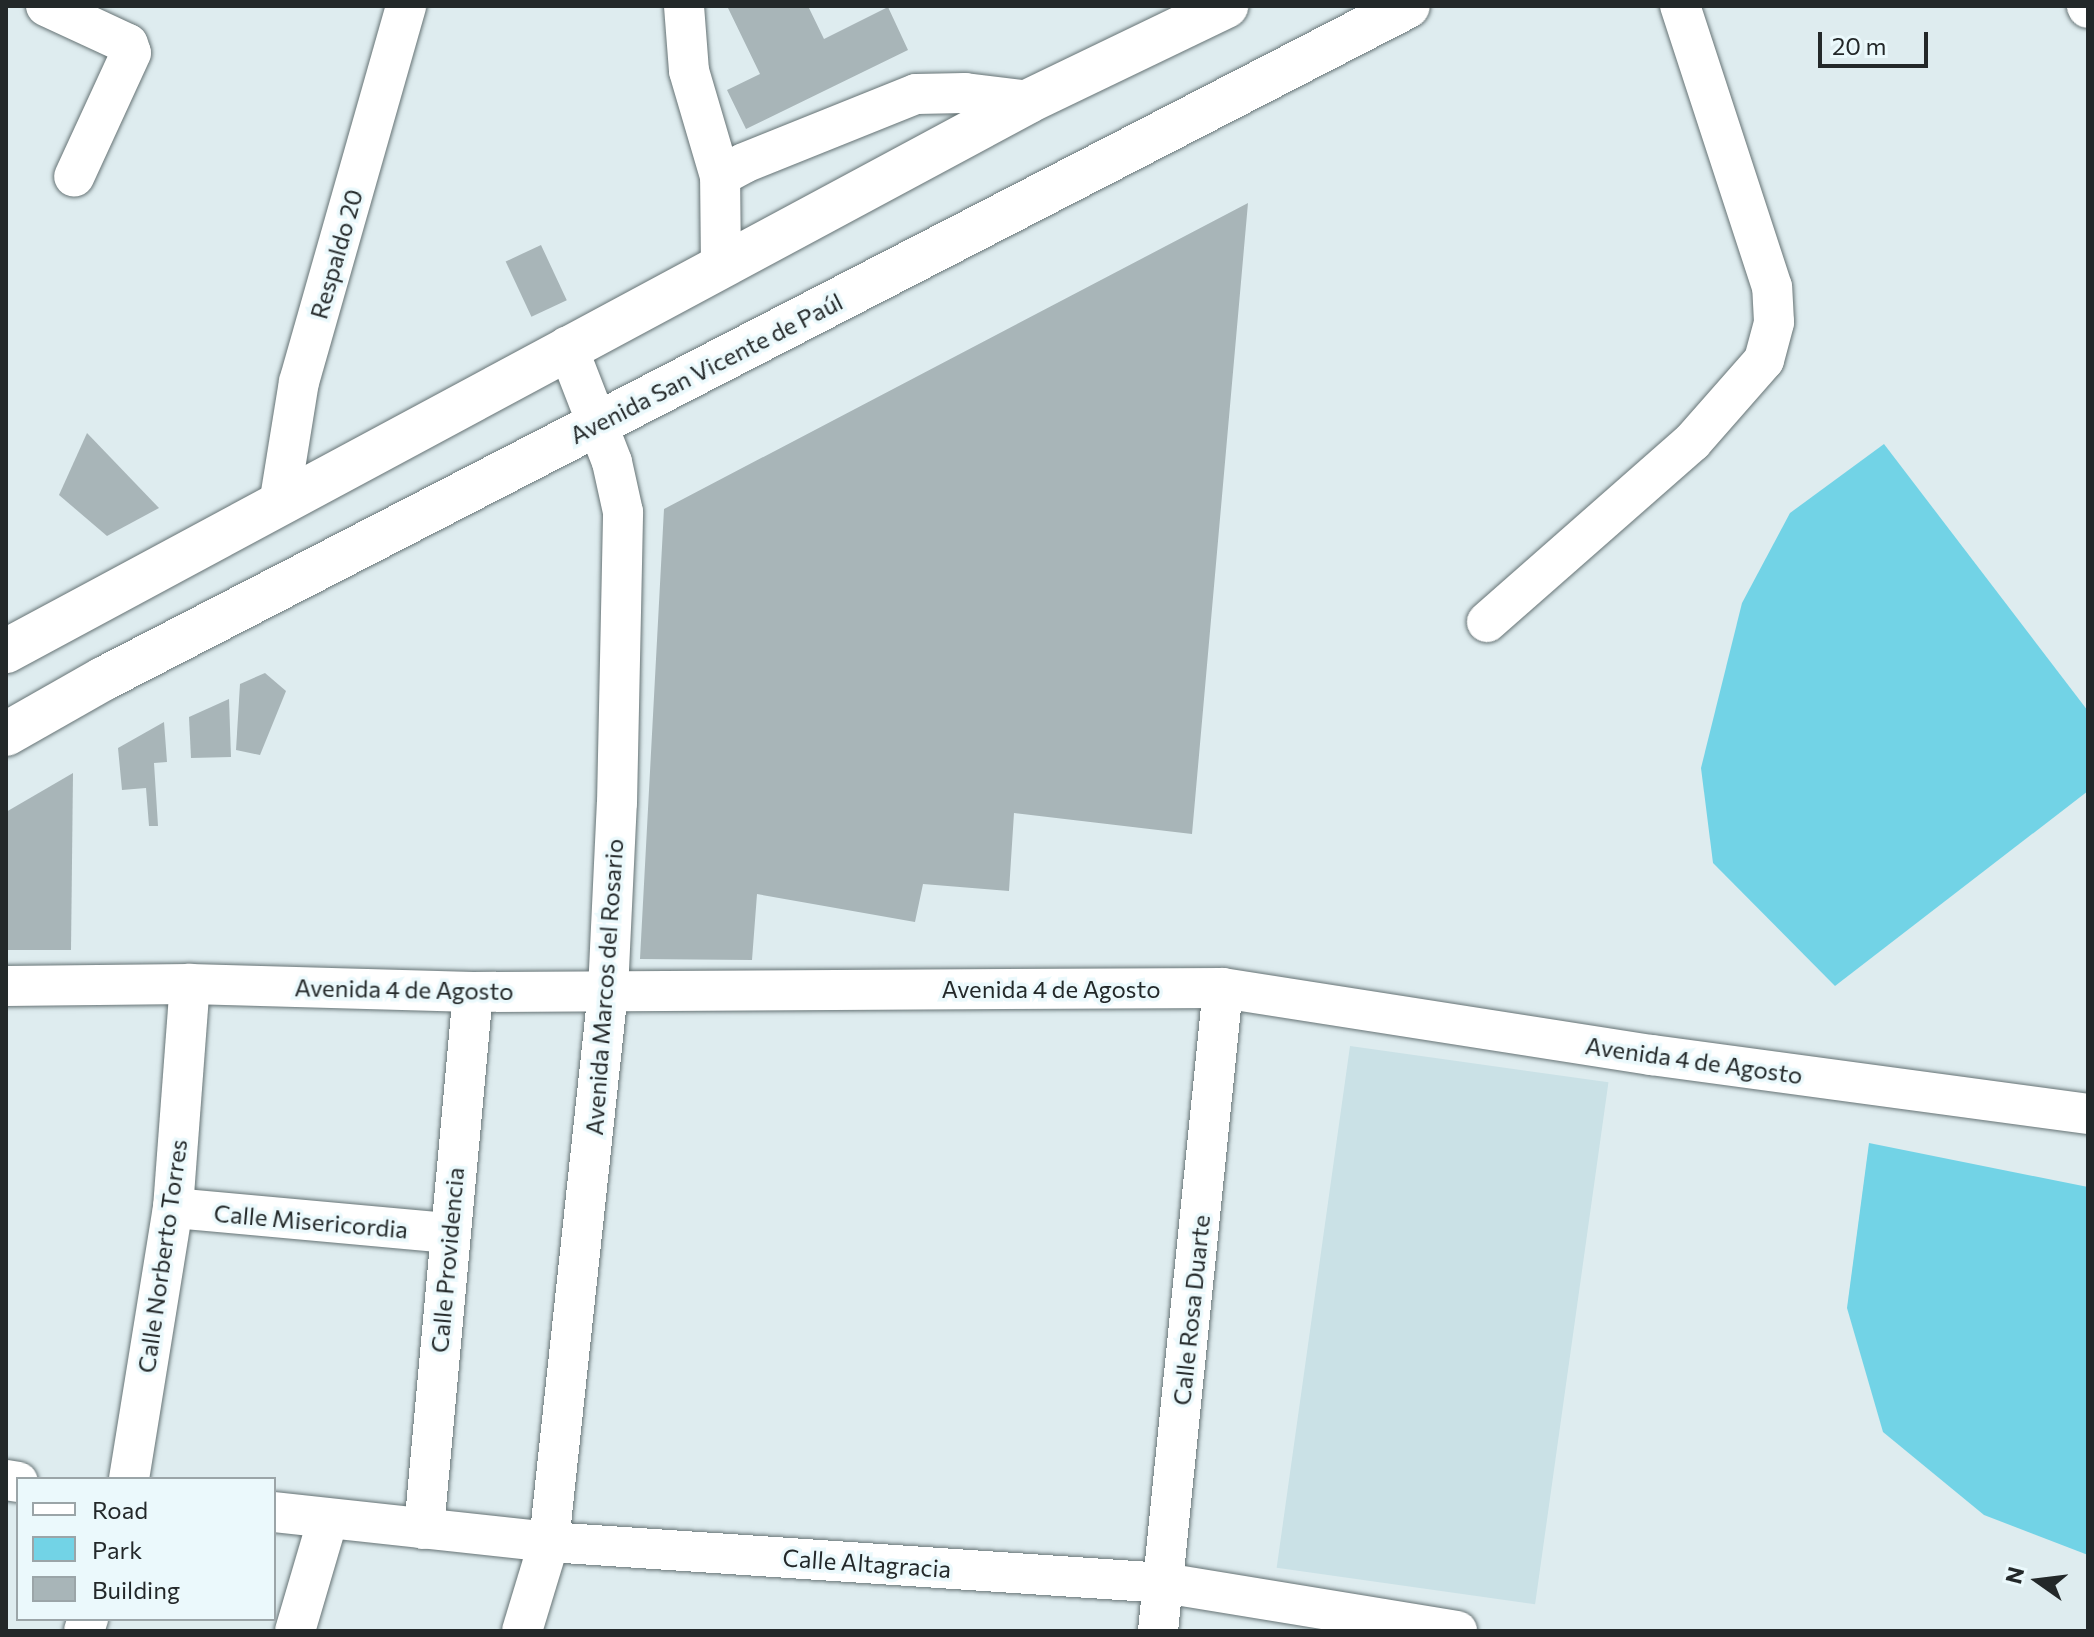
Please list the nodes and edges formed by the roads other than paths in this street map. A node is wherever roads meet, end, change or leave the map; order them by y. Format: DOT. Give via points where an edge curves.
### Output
graph roads {
  1 [pos="46,6"];
  2 [pos="406,6"];
  3 [pos="684,6"];
  4 [pos="1226,6"];
  5 [pos="1408,6"];
  6 [pos="1680,6"];
  7 [pos="1169,18"];
  8 [pos="1029,101"];
  9 [pos="720,176"];
  10 [pos="74,177"];
  11 [pos="721,266"];
  12 [pos="567,346"];
  13 [pos="597,424"];
  14 [pos="279,505"];
  15 [pos="1487,622"];
  16 [pos="6,651"];
  17 [pos="6,734"];
  18 [pos="190,984"];
  19 [pos="6,986"];
  20 [pos="1223,988"];
  21 [pos="608,991"];
  22 [pos="473,992"];
  23 [pos="2088,1114"];
  24 [pos="173,1208"];
  25 [pos="449,1233"];
  26 [pos="129,1477"];
  27 [pos="276,1512"];
  28 [pos="328,1519"];
  29 [pos="424,1529"];
  30 [pos="549,1542"];
  31 [pos="1164,1583"];
  32 [pos="1372,1622"];
  33 [pos="295,1631"];
  34 [pos="522,1631"];
  35 [pos="1158,1631"];
  36 [pos="1457,1631"];
  1 -- 10 [label="street" via="128,44 131,53"];
  2 -- 14 [label="street, Respaldo 20" via="299,382"];
  3 -- 9 [label="street" via="689,71"];
  4 -- 7 [label="main road"];
  5 -- 13 [label="main road, Avenida San Vicente de Paúl"];
  6 -- 15 [label="street" via="1772,287 1774,322 1764,360 1692,442"];
  7 -- 8 [label="main road"];
  8 -- 9 [label="street" via="965,93 916,94"];
  8 -- 11 [label="main road"];
  9 -- 11 [label="street"];
  11 -- 12 [label="main road"];
  12 -- 13 [label="street, Avenida Marcos del Rosario"];
  12 -- 14 [label="main road"];
  13 -- 17 [label="main road, Avenida San Vicente de Paúl"];
  13 -- 21 [label="street, Avenida Marcos del Rosario" via="623,512 625,566"];
  14 -- 16 [label="main road"];
  18 -- 19 [label="street, Avenida 4 de Agosto"];
  18 -- 22 [label="street, Avenida 4 de Agosto"];
  18 -- 24 [label="street, Calle Norberto Torres"];
  20 -- 21 [label="street, Avenida 4 de Agosto"];
  20 -- 23 [label="street, Avenida 4 de Agosto" via="1652,1055"];
  20 -- 31 [label="street, Calle Rosa Duarte"];
  21 -- 22 [label="street, Avenida 4 de Agosto"];
  21 -- 30 [label="street, Avenida Marcos del Rosario"];
  22 -- 25 [label="street, Calle Providencia"];
  24 -- 25 [label="street, Calle Misericordia"];
  24 -- 26 [label="street, Calle Norberto Torres"];
  25 -- 29 [label="street, Calle Providencia"];
  27 -- 28 [label="street, Calle Altagracia"];
  28 -- 29 [label="street, Calle Altagracia"];
  28 -- 33 [label="street"];
  29 -- 30 [label="street, Calle Altagracia"];
  30 -- 31 [label="street, Calle Altagracia"];
  30 -- 34 [label="street, Avenida Marcos del Rosario"];
  31 -- 32 [label="street, Calle Altagracia"];
  31 -- 35 [label="street, Calle Rosa Duarte"];
  32 -- 36 [label="street, Calle Altagracia"];
}
